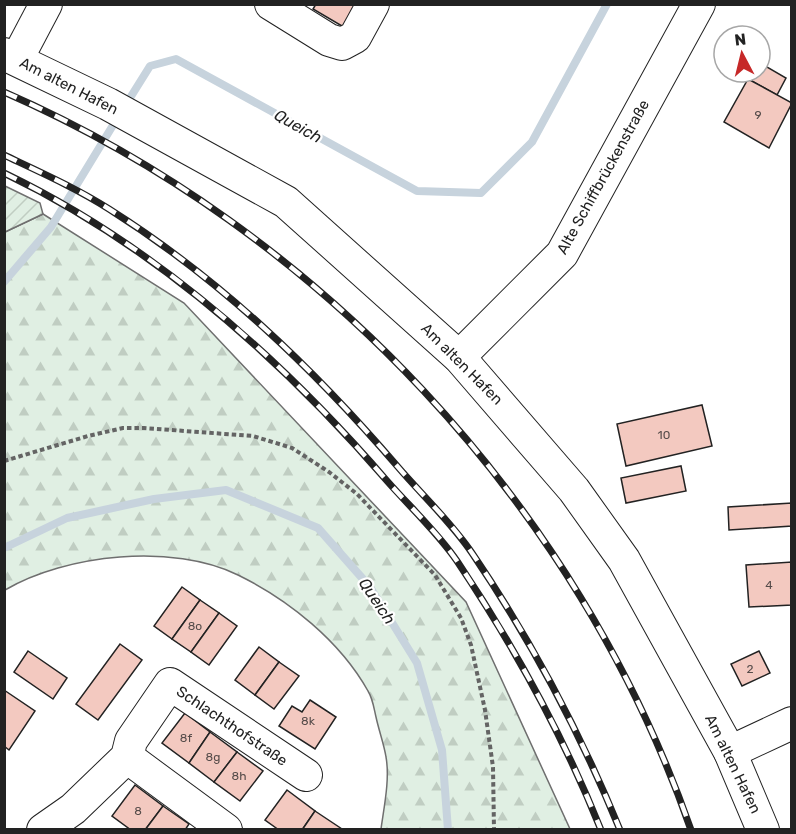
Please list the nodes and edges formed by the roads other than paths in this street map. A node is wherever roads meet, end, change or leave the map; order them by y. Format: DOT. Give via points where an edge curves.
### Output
graph roads {
  1 [pos="46,4"];
  2 [pos="271,4"];
  3 [pos="373,4"];
  4 [pos="699,4"];
  5 [pos="11,57"];
  6 [pos="459,357"];
  7 [pos="792,723"];
  8 [pos="730,752"];
  9 [pos="128,757"];
  10 [pos="306,775"];
  11 [pos="43,830"];
  12 [pos="226,830"];
  13 [pos="764,830"];
  1 -- 5 [label="street"];
  2 -- 3 [label="street" via="328,40 342,44 355,37"];
  4 -- 6 [label="street, Alte Schiffbrückenstraße" via="562,254"];
  5 -- 6 [label="street, Am alten Hafen" via="286,202"];
  6 -- 8 [label="street, Am alten Hafen" via="574,490 624,560"];
  7 -- 8 [label="street"];
  8 -- 13 [label="street, Am alten Hafen"];
  9 -- 10 [label="street, Schlachthofstraße" via="130,741 170,684"];
  9 -- 11 [label="street, Schlachthofstraße" via="73,809"];
  9 -- 12 [label="street"];
}
